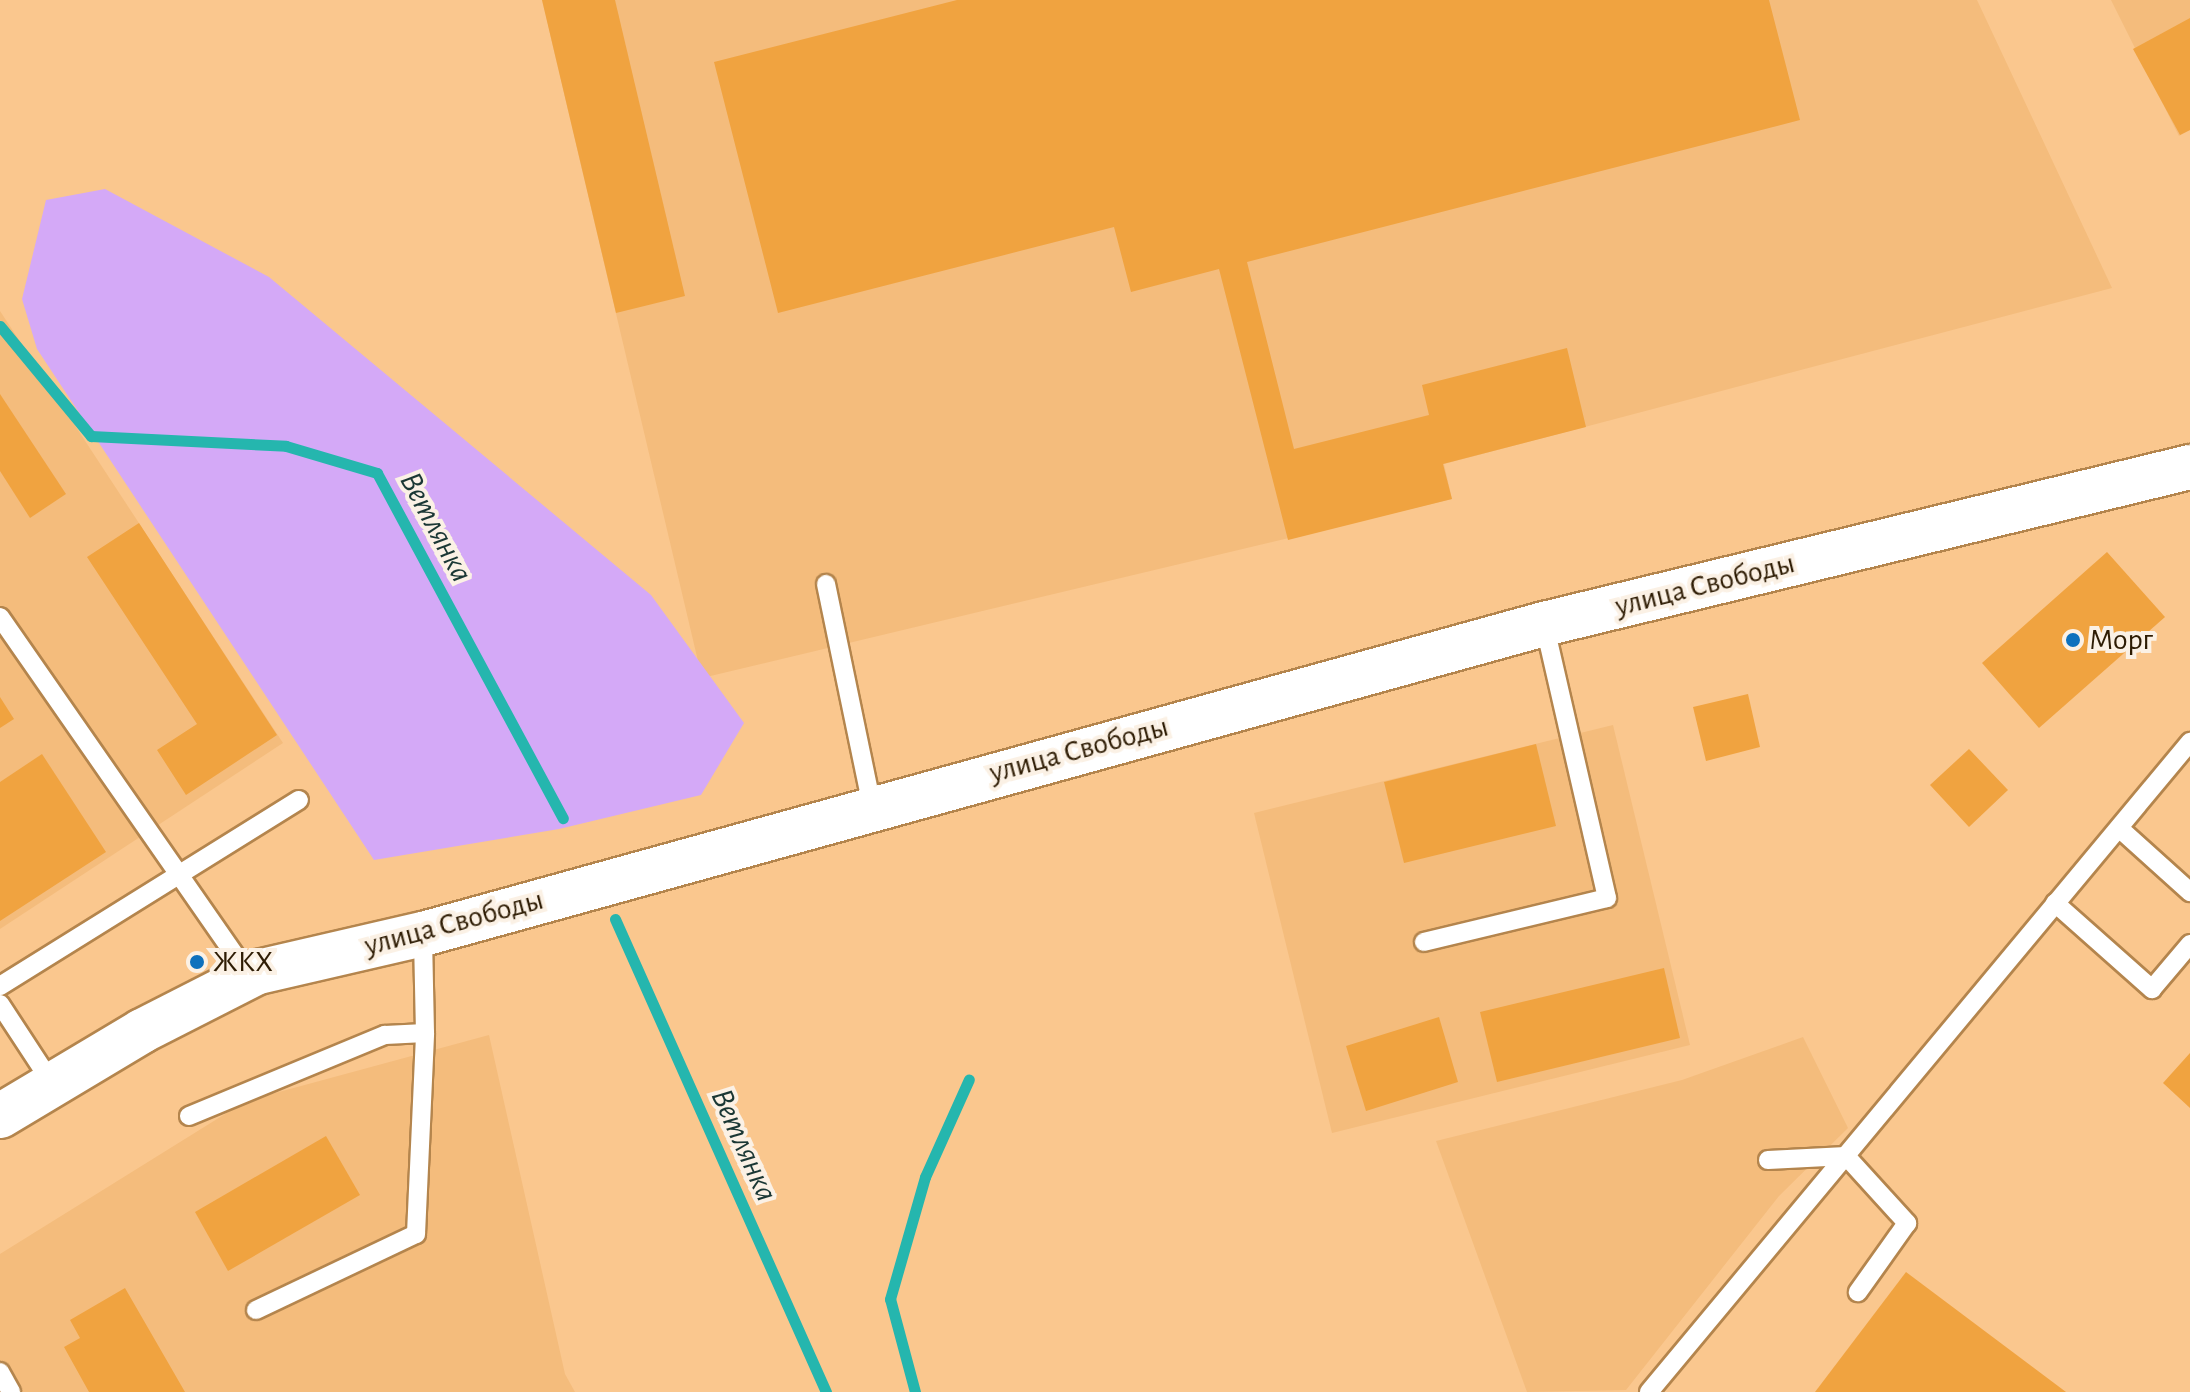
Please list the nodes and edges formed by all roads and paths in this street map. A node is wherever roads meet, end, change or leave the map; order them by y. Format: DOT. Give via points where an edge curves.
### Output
graph roads {
  1 [pos="2190,467"];
  2 [pos="826,584"];
  3 [pos="0,617"];
  4 [pos="1544,624"];
  5 [pos="2190,742"];
  6 [pos="299,800"];
  7 [pos="872,806"];
  8 [pos="2119,828"];
  9 [pos="176,876"];
  10 [pos="2190,892"];
  11 [pos="2055,903"];
  12 [pos="423,934"];
  13 [pos="1424,942"];
  14 [pos="2190,944"];
  15 [pos="249,975"];
  16 [pos="0,986"];
  17 [pos="0,1004"];
  18 [pos="425,1033"];
  19 [pos="53,1085"];
  20 [pos="0,1116"];
  21 [pos="189,1116"];
  22 [pos="1846,1156"];
  23 [pos="1768,1160"];
  24 [pos="1858,1292"];
  25 [pos="256,1310"];
  26 [pos="0,1372"];
  27 [pos="11,1392"];
  28 [pos="1649,1392"];
  1 -- 4 [label="main road, улица Свободы"];
  2 -- 7 [label="lane"];
  3 -- 9 [label="lane"];
  4 -- 7 [label="main road, улица Свободы"];
  4 -- 13 [label="lane" via="1607,898"];
  5 -- 8 [label="lane"];
  6 -- 9 [label="lane"];
  7 -- 12 [label="main road, улица Свободы"];
  8 -- 10 [label="lane"];
  8 -- 11 [label="lane"];
  9 -- 15 [label="lane"];
  9 -- 16 [label="lane"];
  11 -- 14 [label="lane" via="2152,989"];
  11 -- 22 [label="lane"];
  12 -- 15 [label="main road, улица Свободы"];
  12 -- 18 [label="lane"];
  15 -- 19 [label="main road, улица Свободы"];
  17 -- 19 [label="lane"];
  18 -- 21 [label="lane" via="385,1035"];
  18 -- 25 [label="lane" via="416,1234"];
  19 -- 20 [label="main road, улица Свободы"];
  22 -- 23 [label="lane"];
  22 -- 24 [label="lane" via="1907,1223"];
  22 -- 28 [label="lane"];
  26 -- 27 [label="lane"];
}
